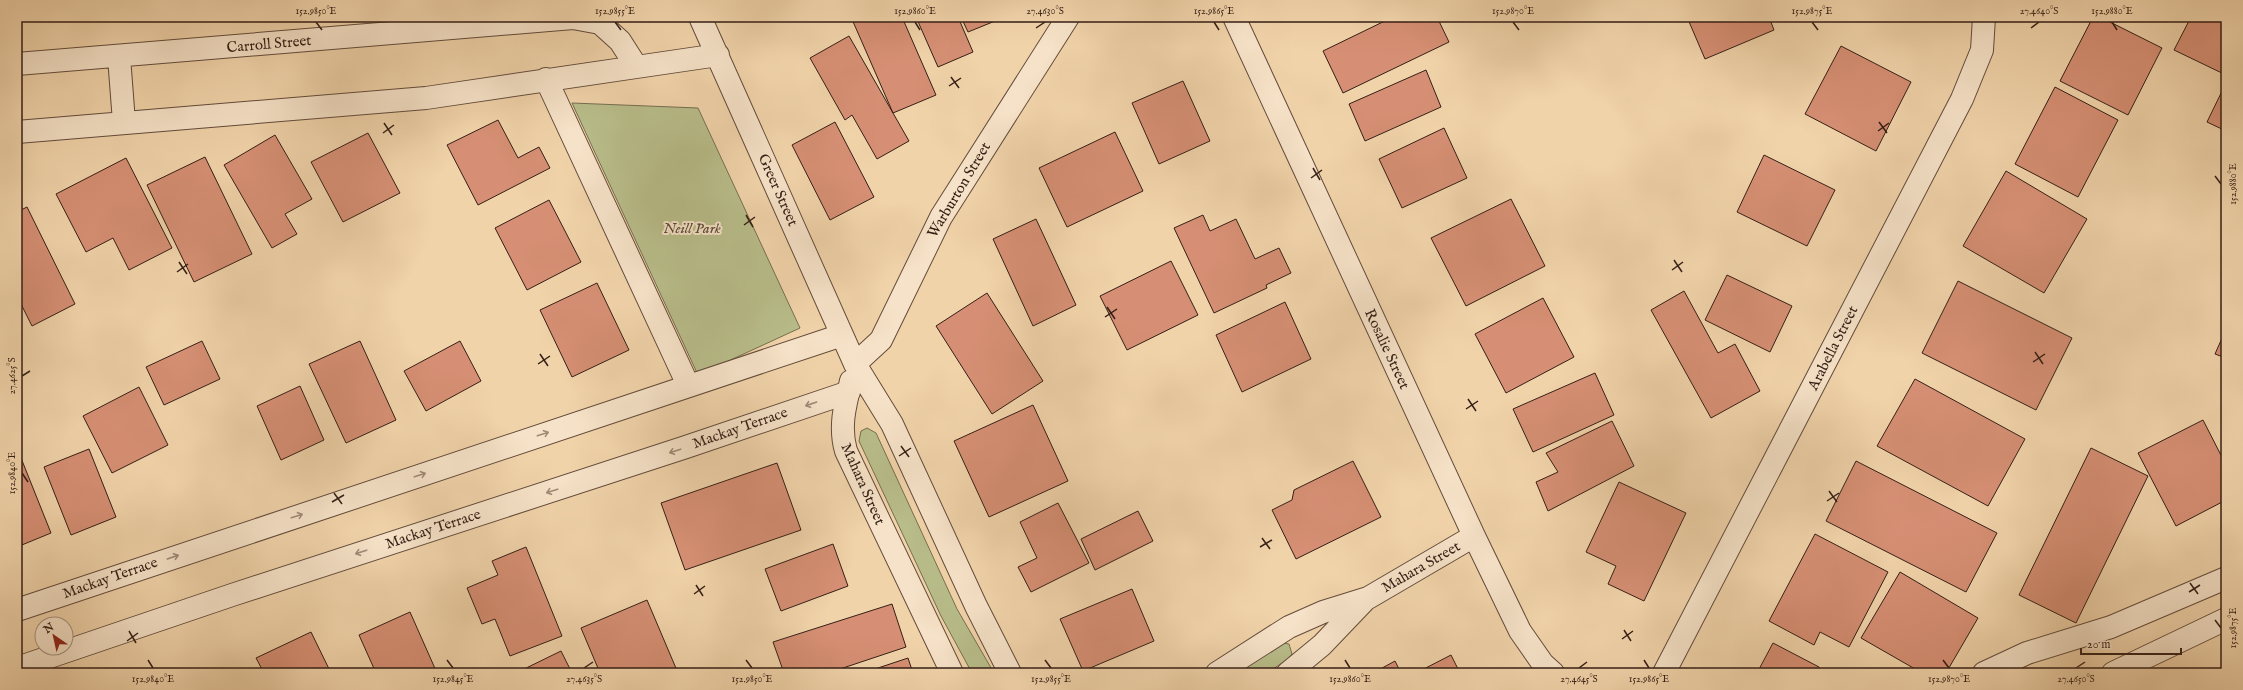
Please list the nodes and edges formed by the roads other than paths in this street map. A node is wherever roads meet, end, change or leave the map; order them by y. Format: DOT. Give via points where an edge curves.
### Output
graph roads {
  1 [pos="700,17"];
  2 [pos="1068,17"];
  3 [pos="1234,17"];
  4 [pos="1984,17"];
  5 [pos="718,55"];
  6 [pos="119,57"];
  7 [pos="17,64"];
  8 [pos="636,66"];
  9 [pos="546,79"];
  10 [pos="124,122"];
  11 [pos="17,132"];
  12 [pos="842,335"];
  13 [pos="855,364"];
  14 [pos="688,385"];
  15 [pos="849,392"];
  16 [pos="1474,536"];
  17 [pos="2226,578"];
  18 [pos="1368,598"];
  19 [pos="17,610"];
  20 [pos="2226,619"];
  21 [pos="17,668"];
  22 [pos="952,673"];
  23 [pos="1010,673"];
  24 [pos="1217,673"];
  25 [pos="1288,673"];
  26 [pos="1553,673"];
  27 [pos="1664,673"];
  28 [pos="1984,673"];
  29 [pos="2113,673"];
  1 -- 5 [label="street, Greer Street"];
  2 -- 13 [label="street, Warburton Street" via="941,217 881,340"];
  3 -- 16 [label="street, Rosalie Street"];
  4 -- 27 [label="street, Arabella Street" via="1982,50 1962,99"];
  5 -- 8 [label="street"];
  5 -- 12 [label="street, Greer Street"];
  6 -- 7 [label="street, Carroll Street"];
  6 -- 8 [label="street, Carroll Street" via="573,18 600,23 620,41"];
  6 -- 10 [label="street"];
  8 -- 9 [label="street"];
  9 -- 10 [label="street" via="426,98"];
  9 -- 14 [label="street"];
  10 -- 11 [label="street"];
  12 -- 13 [label="street, Greer Street"];
  12 -- 14 [label="street, Mackay Terrace"];
  13 -- 15 [label="street, Mahara Street"];
  13 -- 23 [label="street" via="892,424 976,606"];
  19 -- 14 [label="street, Mackay Terrace, one-way"];
  15 -- 21 [label="street, Mackay Terrace, one-way" via="232,594"];
  15 -- 22 [label="street, Mahara Street" via="842,433 846,451"];
  16 -- 18 [label="street, Mahara Street"];
  16 -- 26 [label="street, Rosalie Street" via="1520,631 1543,664"];
  17 -- 28 [label="street" via="2111,627 2027,653"];
  18 -- 24 [label="street, Mahara Street" via="1305,619"];
  18 -- 25 [label="street, Mahara Street" via="1322,645"];
  20 -- 29 [label="street"];
}
